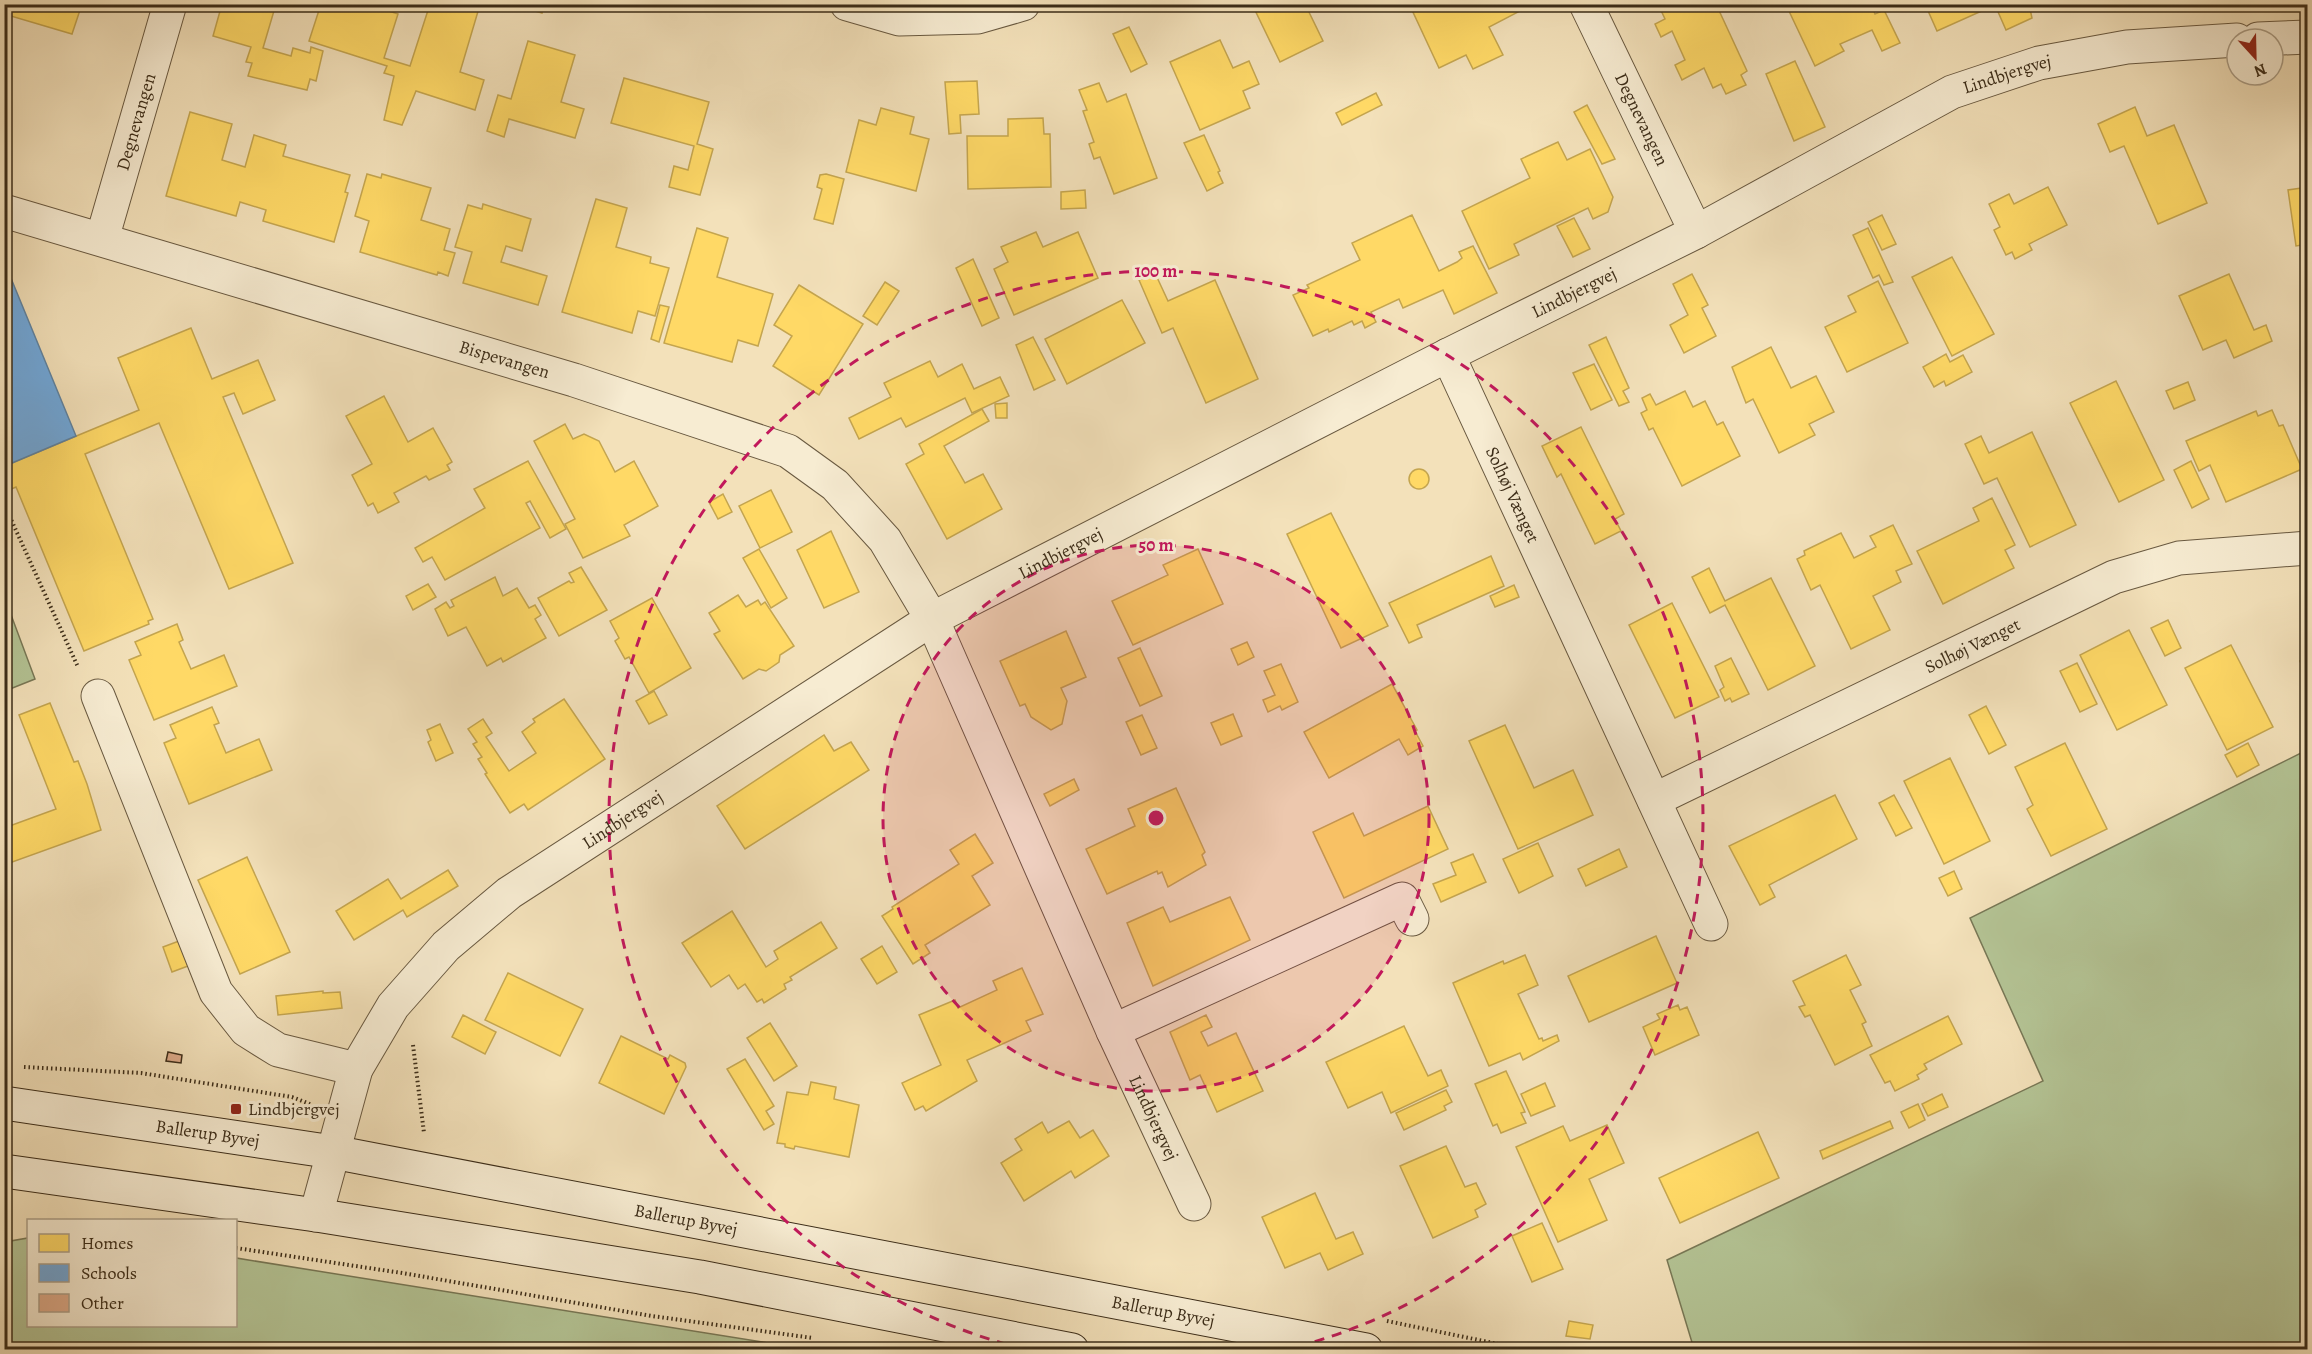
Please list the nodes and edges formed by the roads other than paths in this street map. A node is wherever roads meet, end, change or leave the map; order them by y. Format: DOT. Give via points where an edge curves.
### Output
graph roads {
  1 [pos="170,4"];
  2 [pos="847,4"];
  3 [pos="1023,4"];
  4 [pos="1586,4"];
  5 [pos="2307,37"];
  6 [pos="2285,38"];
  7 [pos="2225,41"];
  8 [pos="4,211"];
  9 [pos="1696,232"];
  10 [pos="102,239"];
  11 [pos="1448,354"];
  12 [pos="2307,548"];
  13 [pos="932,619"];
  14 [pos="98,696"];
  15 [pos="1654,800"];
  16 [pos="1412,919"];
  17 [pos="1711,924"];
  18 [pos="1113,1031"];
  19 [pos="356,1069"];
  20 [pos="4,1103"];
  21 [pos="333,1152"];
  22 [pos="4,1171"];
  23 [pos="1194,1204"];
  24 [pos="316,1215"];
  25 [pos="1072,1350"];
  26 [pos="1365,1350"];
  1 -- 10 [label="street, Degnevangen"];
  2 -- 3 [label="street" via="899,19 978,17"];
  4 -- 9 [label="street, Degnevangen"];
  5 -- 6 [label="street"];
  7 -- 9 [label="street, Lindbjergvej" via="2127,47 2039,63 1952,92"];
  8 -- 10 [label="street, Bispevangen"];
  9 -- 11 [label="street, Lindbjergvej"];
  10 -- 13 [label="street, Bispevangen" via="574,380 788,451 835,485 885,540"];
  11 -- 13 [label="street, Lindbjergvej"];
  11 -- 15 [label="street, Solhøj Vænget"];
  12 -- 15 [label="street, Solhøj Vænget" via="2179,558 2114,577"];
  13 -- 18 [label="street, Lindbjergvej"];
  13 -- 19 [label="street, Lindbjergvej" via="509,892 446,946 393,1006"];
  14 -- 19 [label="street" via="216,992 246,1030 278,1050"];
  15 -- 17 [label="street, Solhøj Vænget"];
  16 -- 18 [label="street" via="1402,899"];
  18 -- 23 [label="street, Lindbjergvej"];
  19 -- 21 [label="street, Lindbjergvej"];
  20 -- 21 [label="street, Ballerup Byvej"];
  21 -- 24 [label="street, Lindbjergvej"];
  21 -- 26 [label="street, Ballerup Byvej"];
  22 -- 24 [label="street"];
  24 -- 25 [label="street" via="700,1277"];
}
